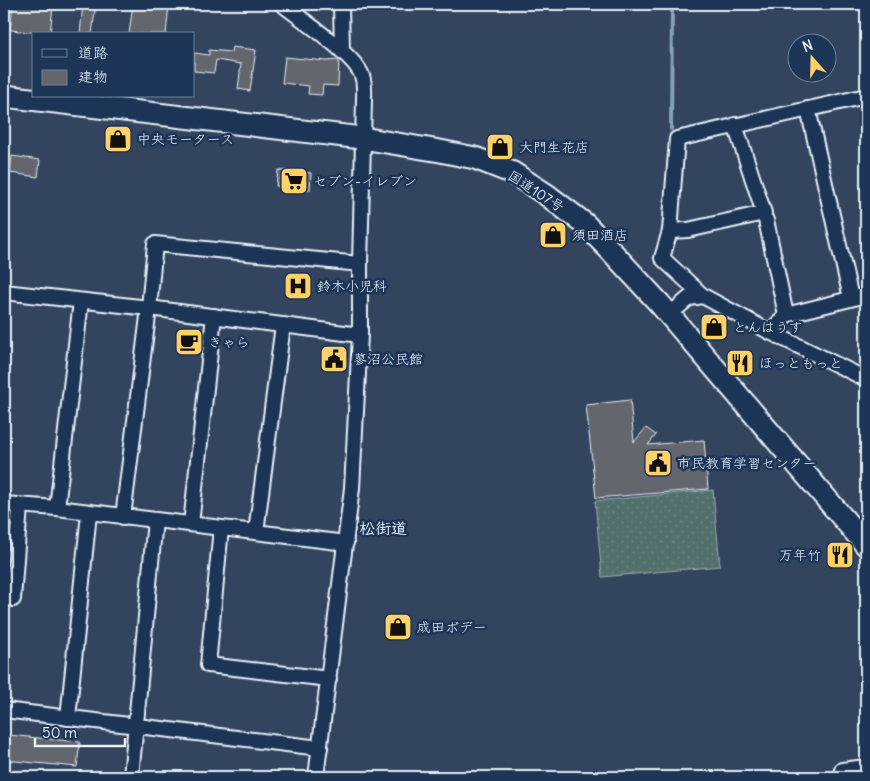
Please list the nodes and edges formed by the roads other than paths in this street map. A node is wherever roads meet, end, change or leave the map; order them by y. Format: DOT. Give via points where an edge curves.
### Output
graph roads {
  1 [pos="282,4"];
  2 [pos="341,4"];
  3 [pos="342,51"];
  4 [pos="4,96"];
  5 [pos="866,96"];
  6 [pos="808,108"];
  7 [pos="735,125"];
  8 [pos="362,138"];
  9 [pos="766,220"];
  10 [pos="670,230"];
  11 [pos="360,264"];
  12 [pos="4,292"];
  13 [pos="866,295"];
  14 [pos="703,296"];
  15 [pos="851,298"];
  16 [pos="81,301"];
  17 [pos="149,308"];
  18 [pos="669,315"];
  19 [pos="786,315"];
  20 [pos="214,316"];
  21 [pos="284,325"];
  22 [pos="770,332"];
  23 [pos="360,335"];
  24 [pos="866,379"];
  25 [pos="4,504"];
  26 [pos="20,506"];
  27 [pos="56,508"];
  28 [pos="89,513"];
  29 [pos="123,517"];
  30 [pos="155,520"];
  31 [pos="191,524"];
  32 [pos="221,528"];
  33 [pos="256,532"];
  34 [pos="346,543"];
  35 [pos="866,544"];
  36 [pos="13,599"];
  37 [pos="329,679"];
  38 [pos="4,710"];
  39 [pos="68,718"];
  40 [pos="135,725"];
  41 [pos="320,748"];
  42 [pos="866,767"];
  43 [pos="130,777"];
  44 [pos="316,777"];
  45 [pos="842,777"];
  1 -- 3 [label="street"];
  2 -- 3 [label="street"];
  3 -- 8 [label="street" via="362,76"];
  4 -- 8 [label="highway, 国道107号"];
  5 -- 6 [label="street"];
  6 -- 7 [label="street"];
  6 -- 15 [label="street"];
  7 -- 10 [label="street" via="676,138"];
  7 -- 10 [label="street" via="764,212 688,230"];
  8 -- 11 [label="street"];
  8 -- 18 [label="highway, 国道107号" via="475,158 513,174 585,224"];
  9 -- 19 [label="street"];
  10 -- 14 [label="street" via="662,258"];
  11 -- 17 [label="street" via="155,244"];
  11 -- 23 [label="street"];
  12 -- 16 [label="street"];
  13 -- 15 [label="street"];
  14 -- 18 [label="street" via="689,298"];
  14 -- 22 [label="street"];
  15 -- 19 [label="street"];
  16 -- 17 [label="street"];
  16 -- 27 [label="street"];
  17 -- 20 [label="street"];
  17 -- 29 [label="street"];
  18 -- 35 [label="highway, 国道107号"];
  19 -- 22 [label="street"];
  20 -- 21 [label="street"];
  20 -- 31 [label="street"];
  21 -- 23 [label="street"];
  21 -- 33 [label="street"];
  22 -- 24 [label="street"];
  23 -- 34 [label="street"];
  25 -- 26 [label="street"];
  26 -- 27 [label="street"];
  26 -- 36 [label="street"];
  27 -- 28 [label="street"];
  28 -- 29 [label="street"];
  28 -- 39 [label="street"];
  29 -- 30 [label="street"];
  30 -- 31 [label="street"];
  30 -- 40 [label="street"];
  31 -- 32 [label="street"];
  32 -- 33 [label="street"];
  32 -- 37 [label="street" via="208,665"];
  33 -- 34 [label="street"];
  34 -- 37 [label="street"];
  37 -- 41 [label="street"];
  38 -- 39 [label="street"];
  39 -- 40 [label="street"];
  40 -- 41 [label="street"];
  40 -- 43 [label="street"];
  41 -- 44 [label="street"];
  42 -- 45 [label="street" via="842,770"];
}
